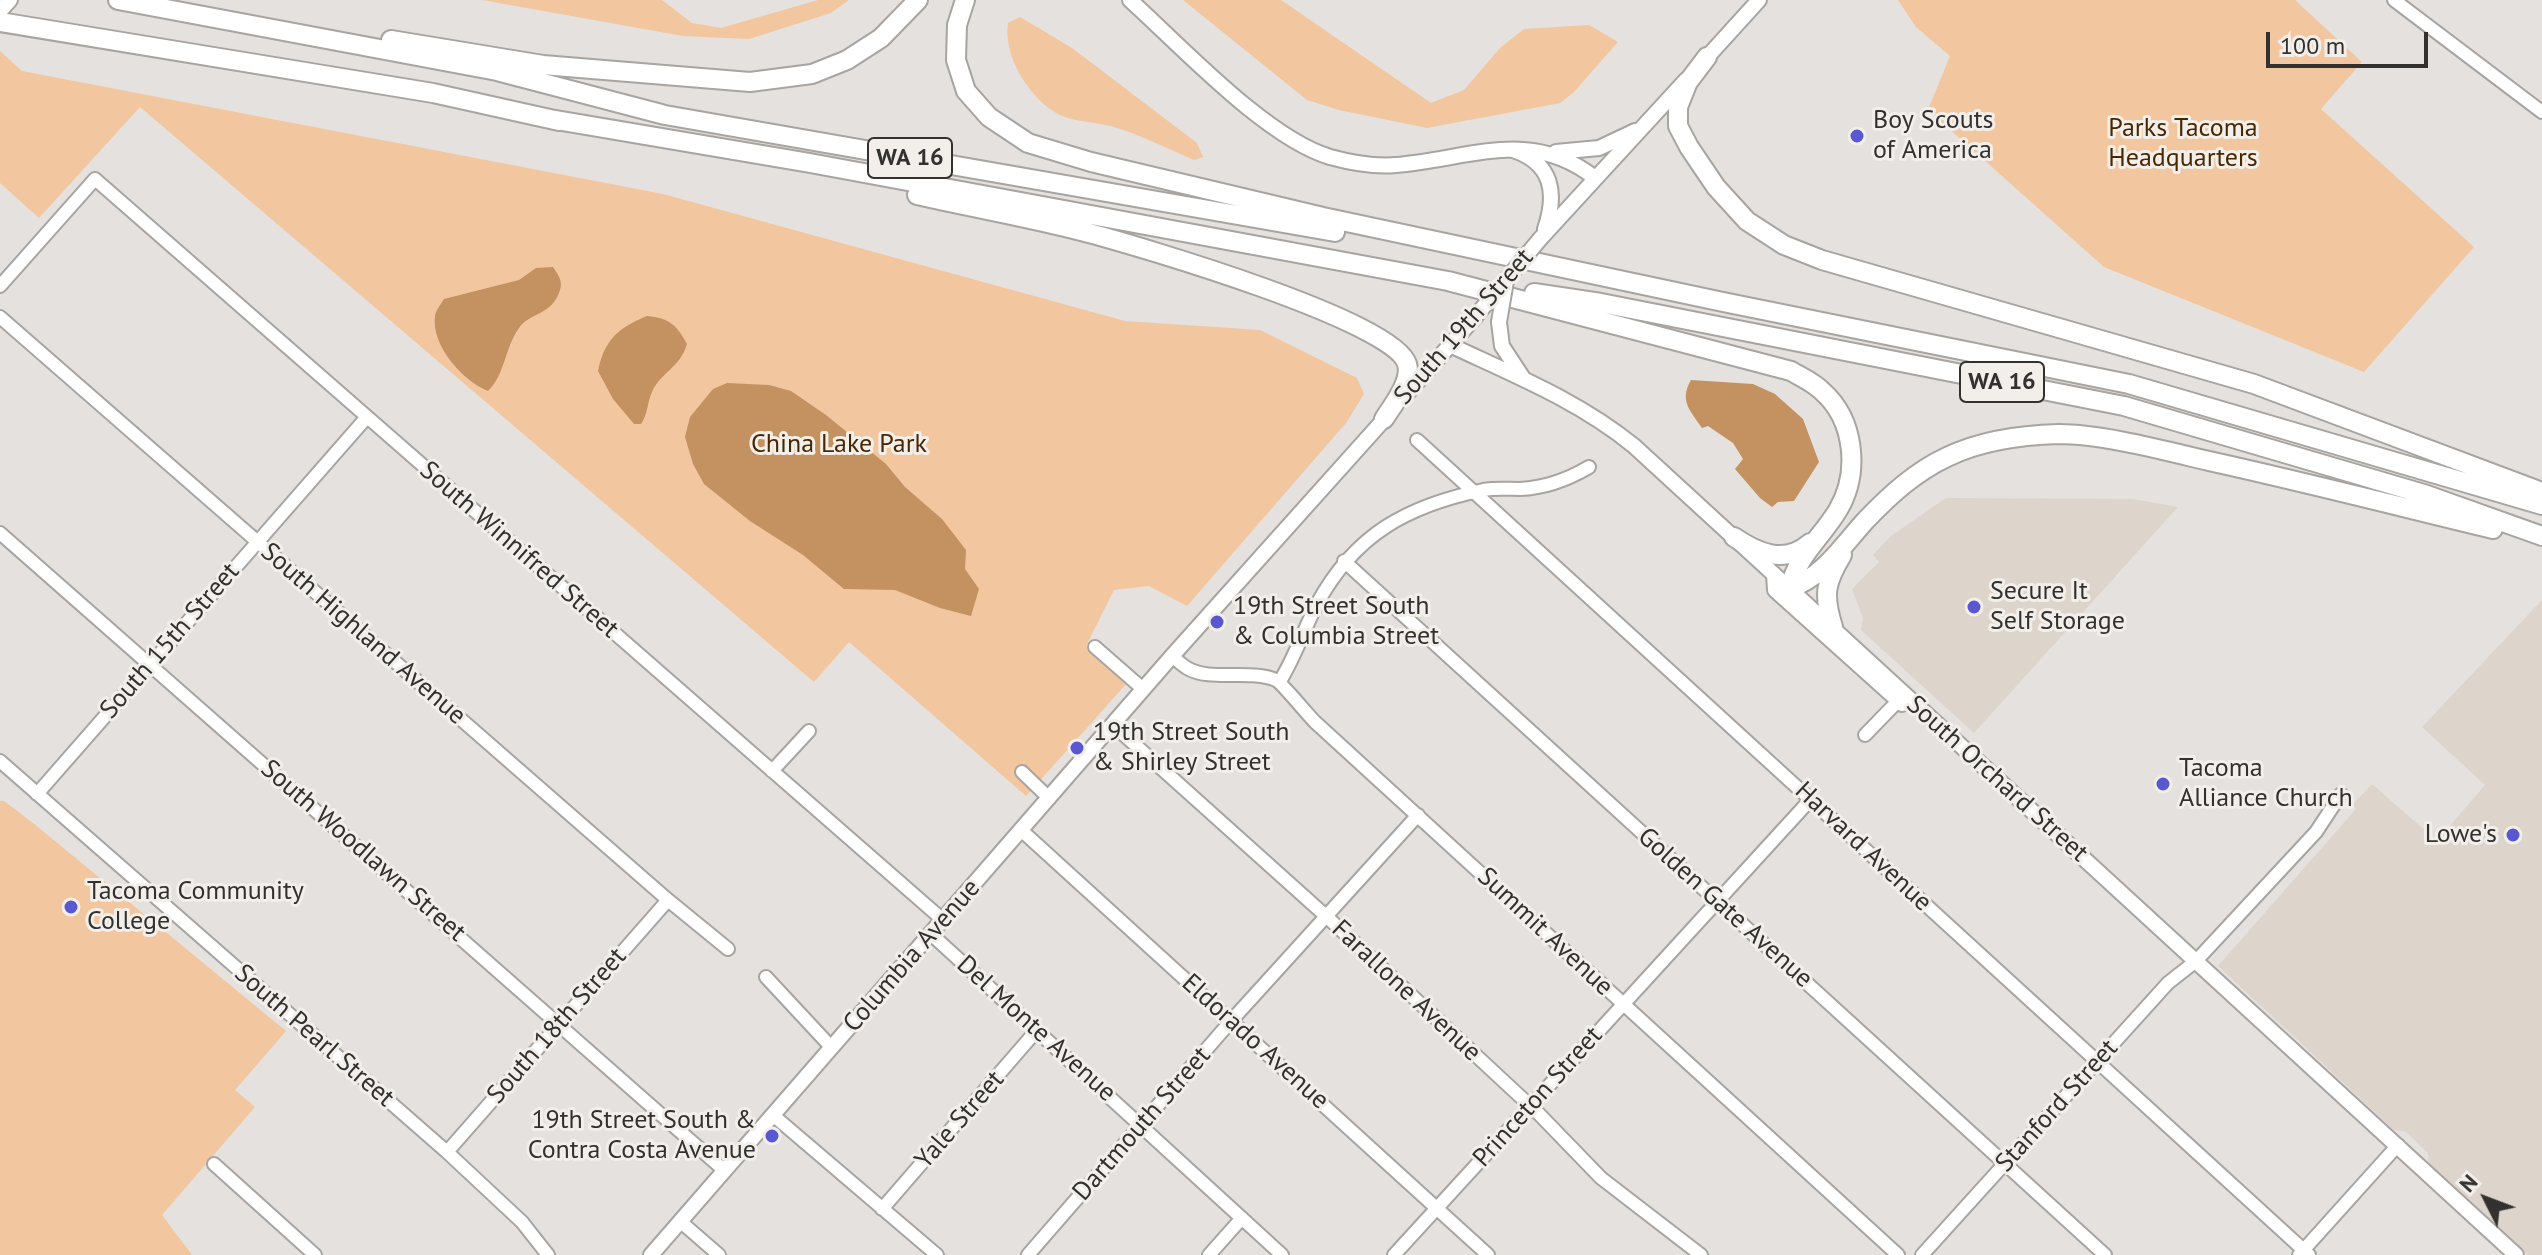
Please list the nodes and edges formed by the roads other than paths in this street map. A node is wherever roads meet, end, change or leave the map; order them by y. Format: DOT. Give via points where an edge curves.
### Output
graph roads {
  1 [pos="10,0"];
  2 [pos="118,0"];
  3 [pos="918,0"];
  4 [pos="931,0"];
  5 [pos="965,0"];
  6 [pos="1130,0"];
  7 [pos="1759,0"];
  8 [pos="2394,0"];
  9 [pos="0,11"];
  10 [pos="0,22"];
  11 [pos="245,24"];
  12 [pos="1707,57"];
  13 [pos="543,65"];
  14 [pos="2542,112"];
  15 [pos="550,119"];
  16 [pos="1642,127"];
  17 [pos="1508,149"];
  18 [pos="1548,152"];
  19 [pos="1595,178"];
  20 [pos="1545,232"];
  21 [pos="1579,272"];
  22 [pos="1506,280"];
  23 [pos="1448,281"];
  24 [pos="0,286"];
  25 [pos="0,317"];
  26 [pos="1450,345"];
  27 [pos="1524,378"];
  28 [pos="367,417"];
  29 [pos="1384,419"];
  30 [pos="1417,440"];
  31 [pos="1589,467"];
  32 [pos="1476,492"];
  33 [pos="2542,492"];
  34 [pos="2542,505"];
  35 [pos="1865,521"];
  36 [pos="0,533"];
  37 [pos="1821,533"];
  38 [pos="1734,537"];
  39 [pos="2542,539"];
  40 [pos="257,541"];
  41 [pos="1344,561"];
  42 [pos="1774,574"];
  43 [pos="1790,588"];
  44 [pos="1833,627"];
  45 [pos="1095,647"];
  46 [pos="1172,656"];
  47 [pos="150,665"];
  48 [pos="1280,681"];
  49 [pos="1143,689"];
  50 [pos="1898,701"];
  51 [pos="1918,706"];
  52 [pos="1113,725"];
  53 [pos="809,731"];
  54 [pos="1865,735"];
  55 [pos="0,761"];
  56 [pos="772,771"];
  57 [pos="1022,772"];
  58 [pos="37,794"];
  59 [pos="2341,794"];
  60 [pos="1049,798"];
  61 [pos="1811,799"];
  62 [pos="1418,815"];
  63 [pos="1021,830"];
  64 [pos="668,900"];
  65 [pos="1717,901"];
  66 [pos="1327,917"];
  67 [pos="943,920"];
  68 [pos="931,934"];
  69 [pos="728,949"];
  70 [pos="2196,961"];
  71 [pos="766,977"];
  72 [pos="1623,1004"];
  73 [pos="1231,1021"];
  74 [pos="560,1024"];
  75 [pos="1037,1030"];
  76 [pos="832,1048"];
  77 [pos="2097,1062"];
  78 [pos="1529,1106"];
  79 [pos="774,1116"];
  80 [pos="1141,1125"];
  81 [pos="2398,1145"];
  82 [pos="447,1152"];
  83 [pos="214,1164"];
  84 [pos="2004,1164"];
  85 [pos="725,1171"];
  86 [pos="1437,1208"];
  87 [pos="882,1209"];
  88 [pos="1242,1218"];
  89 [pos="681,1222"];
  90 [pos="2304,1253"];
  91 [pos="315,1255"];
  92 [pos="548,1255"];
  93 [pos="651,1255"];
  94 [pos="719,1255"];
  95 [pos="937,1255"];
  96 [pos="1028,1255"];
  97 [pos="1209,1255"];
  98 [pos="1282,1255"];
  99 [pos="1394,1255"];
  100 [pos="1488,1255"];
  101 [pos="1701,1255"];
  102 [pos="1898,1255"];
  103 [pos="1922,1255"];
  104 [pos="2105,1255"];
  105 [pos="2516,1255"];
  1 -- 9 [label="main road"];
  2 -- 11 [label="highway, WA 16"];
  3 -- 13 [label="highway" via="881,38 847,60 793,78 750,82"];
  4 -- 13 [label="highway" via="870,58 832,78 779,91 660,85"];
  5 -- 21 [label="highway" via="957,25 956,60 966,91 989,117 1028,143 1308,214"];
  6 -- 17 [label="main road" via="1245,104 1325,156 1394,165"];
  7 -- 12 [label="main road, South 19th Street"];
  8 -- 14 [label="street"];
  10 -- 15 [label="highway, WA 16" via="433,93"];
  11 -- 13 [label="highway" via="399,40"];
  11 -- 21 [label="highway, WA 16" via="497,71 665,115"];
  12 -- 16 [label="main road, South 19th Street"];
  12 -- 33 [label="highway" via="1680,99 1678,126 1716,187 1747,221 1784,245 2254,384"];
  15 -- 23 [label="highway, WA 16"];
  15 -- 29 [label="highway" via="1089,233 1302,301 1353,323 1402,355 1407,372"];
  16 -- 18 [label="main road" via="1599,148"];
  16 -- 19 [label="main road, South 19th Street"];
  17 -- 18 [label="main road"];
  17 -- 20 [label="main road" via="1536,164 1552,187"];
  18 -- 19 [label="main road"];
  19 -- 20 [label="main road, South 19th Street"];
  20 -- 22 [label="main road, South 19th Street, bridge"];
  21 -- 34 [label="highway, WA 16" via="2129,384"];
  22 -- 26 [label="main road, South 19th Street, bridge"];
  22 -- 27 [label="main road, bridge" via="1499,322 1502,346"];
  23 -- 37 [label="highway" via="1775,366 1812,383 1845,423 1851,454 1845,497"];
  23 -- 39 [label="highway, WA 16" via="1601,303 2124,406 2427,495"];
  24 -- 28 [label="street, South Winnifred Street" via="95,179"];
  25 -- 40 [label="street, South Highland Avenue"];
  26 -- 27 [label="main road, South Orchard Street"];
  26 -- 29 [label="main road, South 19th Street"];
  27 -- 38 [label="main road, South Orchard Street" via="1617,432"];
  28 -- 40 [label="street, South 15th Street"];
  28 -- 56 [label="street, South Winnifred Street"];
  29 -- 46 [label="main road, South 19th Street"];
  30 -- 32 [label="street, Harvard Avenue"];
  31 -- 32 [label="street" via="1542,487"];
  32 -- 41 [label="street" via="1399,518"];
  32 -- 61 [label="street, Harvard Avenue"];
  35 -- 39 [label="highway" via="1928,467 1967,448 2006,438 2061,434 2178,454"];
  35 -- 43 [label="highway" via="1810,579"];
  35 -- 44 [label="highway" via="1829,578 1826,598"];
  36 -- 47 [label="street, South Woodlawn Street"];
  37 -- 38 [label="highway" via="1799,551 1779,556"];
  37 -- 43 [label="highway" via="1796,569"];
  38 -- 42 [label="main road, South Orchard Street"];
  40 -- 47 [label="street, South 15th Street"];
  40 -- 64 [label="street, South Highland Avenue"];
  41 -- 48 [label="street"];
  41 -- 65 [label="street, Golden Gate Avenue"];
  42 -- 43 [label="main road, South Orchard Street"];
  42 -- 50 [label="main road" via="1775,590"];
  43 -- 44 [label="main road, South Orchard Street"];
  44 -- 51 [label="main road, South Orchard Street"];
  45 -- 49 [label="street"];
  46 -- 48 [label="street" via="1188,670"];
  46 -- 49 [label="main road, Columbia Avenue"];
  47 -- 58 [label="street, South 15th Street"];
  47 -- 74 [label="street, South Woodlawn Street"];
  48 -- 62 [label="street, Summit Avenue" via="1315,722"];
  49 -- 52 [label="main road, Columbia Avenue"];
  50 -- 51 [label="main road" via="1905,707"];
  50 -- 54 [label="street"];
  51 -- 70 [label="main road, South Orchard Street"];
  52 -- 60 [label="main road, Columbia Avenue"];
  52 -- 66 [label="street, Farallone Avenue"];
  53 -- 56 [label="street"];
  55 -- 58 [label="street, South Pearl Street"];
  56 -- 67 [label="street, South Winnifred Street"];
  57 -- 60 [label="street"];
  58 -- 82 [label="street, South Pearl Street"];
  59 -- 70 [label="street, Stanford Street" via="2316,832"];
  60 -- 63 [label="main road, Columbia Avenue"];
  61 -- 65 [label="street, Princeton Street"];
  61 -- 77 [label="street, Harvard Avenue"];
  62 -- 66 [label="street, Dartmouth Street"];
  62 -- 72 [label="street, Summit Avenue"];
  63 -- 67 [label="main road, Columbia Avenue"];
  63 -- 73 [label="street, Eldorado Avenue"];
  64 -- 69 [label="street, South Highland Avenue"];
  64 -- 74 [label="street, South 18th Street"];
  65 -- 72 [label="street, Princeton Street"];
  65 -- 84 [label="street, Golden Gate Avenue"];
  66 -- 73 [label="street, Dartmouth Street"];
  66 -- 78 [label="street, Farallone Avenue"];
  67 -- 68 [label="main road, Columbia Avenue"];
  68 -- 75 [label="street, Del Monte Avenue"];
  68 -- 76 [label="main road, Columbia Avenue"];
  70 -- 77 [label="street, Stanford Street" via="2168,983"];
  70 -- 81 [label="main road, South Orchard Street"];
  71 -- 76 [label="street"];
  72 -- 78 [label="street, Princeton Street"];
  72 -- 102 [label="street, Summit Avenue"];
  73 -- 80 [label="street, Dartmouth Street"];
  73 -- 86 [label="street, Eldorado Avenue"];
  74 -- 82 [label="street, South 18th Street"];
  74 -- 85 [label="street, South Woodlawn Street"];
  75 -- 80 [label="street, Del Monte Avenue"];
  75 -- 87 [label="street, Yale Street"];
  76 -- 79 [label="main road, Columbia Avenue"];
  77 -- 84 [label="street, Stanford Street"];
  77 -- 90 [label="street, Harvard Avenue"];
  78 -- 86 [label="street, Princeton Street"];
  78 -- 101 [label="street, Farallone Avenue" via="1601,1178"];
  79 -- 85 [label="main road, Columbia Avenue"];
  79 -- 87 [label="street"];
  80 -- 88 [label="street, Del Monte Avenue"];
  80 -- 96 [label="street, Dartmouth Street"];
  81 -- 90 [label="street"];
  81 -- 105 [label="main road, South Orchard Street"];
  82 -- 92 [label="street, South Pearl Street" via="522,1222"];
  83 -- 91 [label="street"];
  84 -- 103 [label="street, Stanford Street"];
  84 -- 104 [label="street, Golden Gate Avenue"];
  85 -- 89 [label="main road, Columbia Avenue"];
  86 -- 99 [label="street, Princeton Street"];
  86 -- 100 [label="street, Eldorado Avenue"];
  87 -- 95 [label="street"];
  88 -- 97 [label="street"];
  88 -- 98 [label="street, Del Monte Avenue"];
  89 -- 93 [label="main road, Columbia Avenue"];
  89 -- 94 [label="street"];
}
